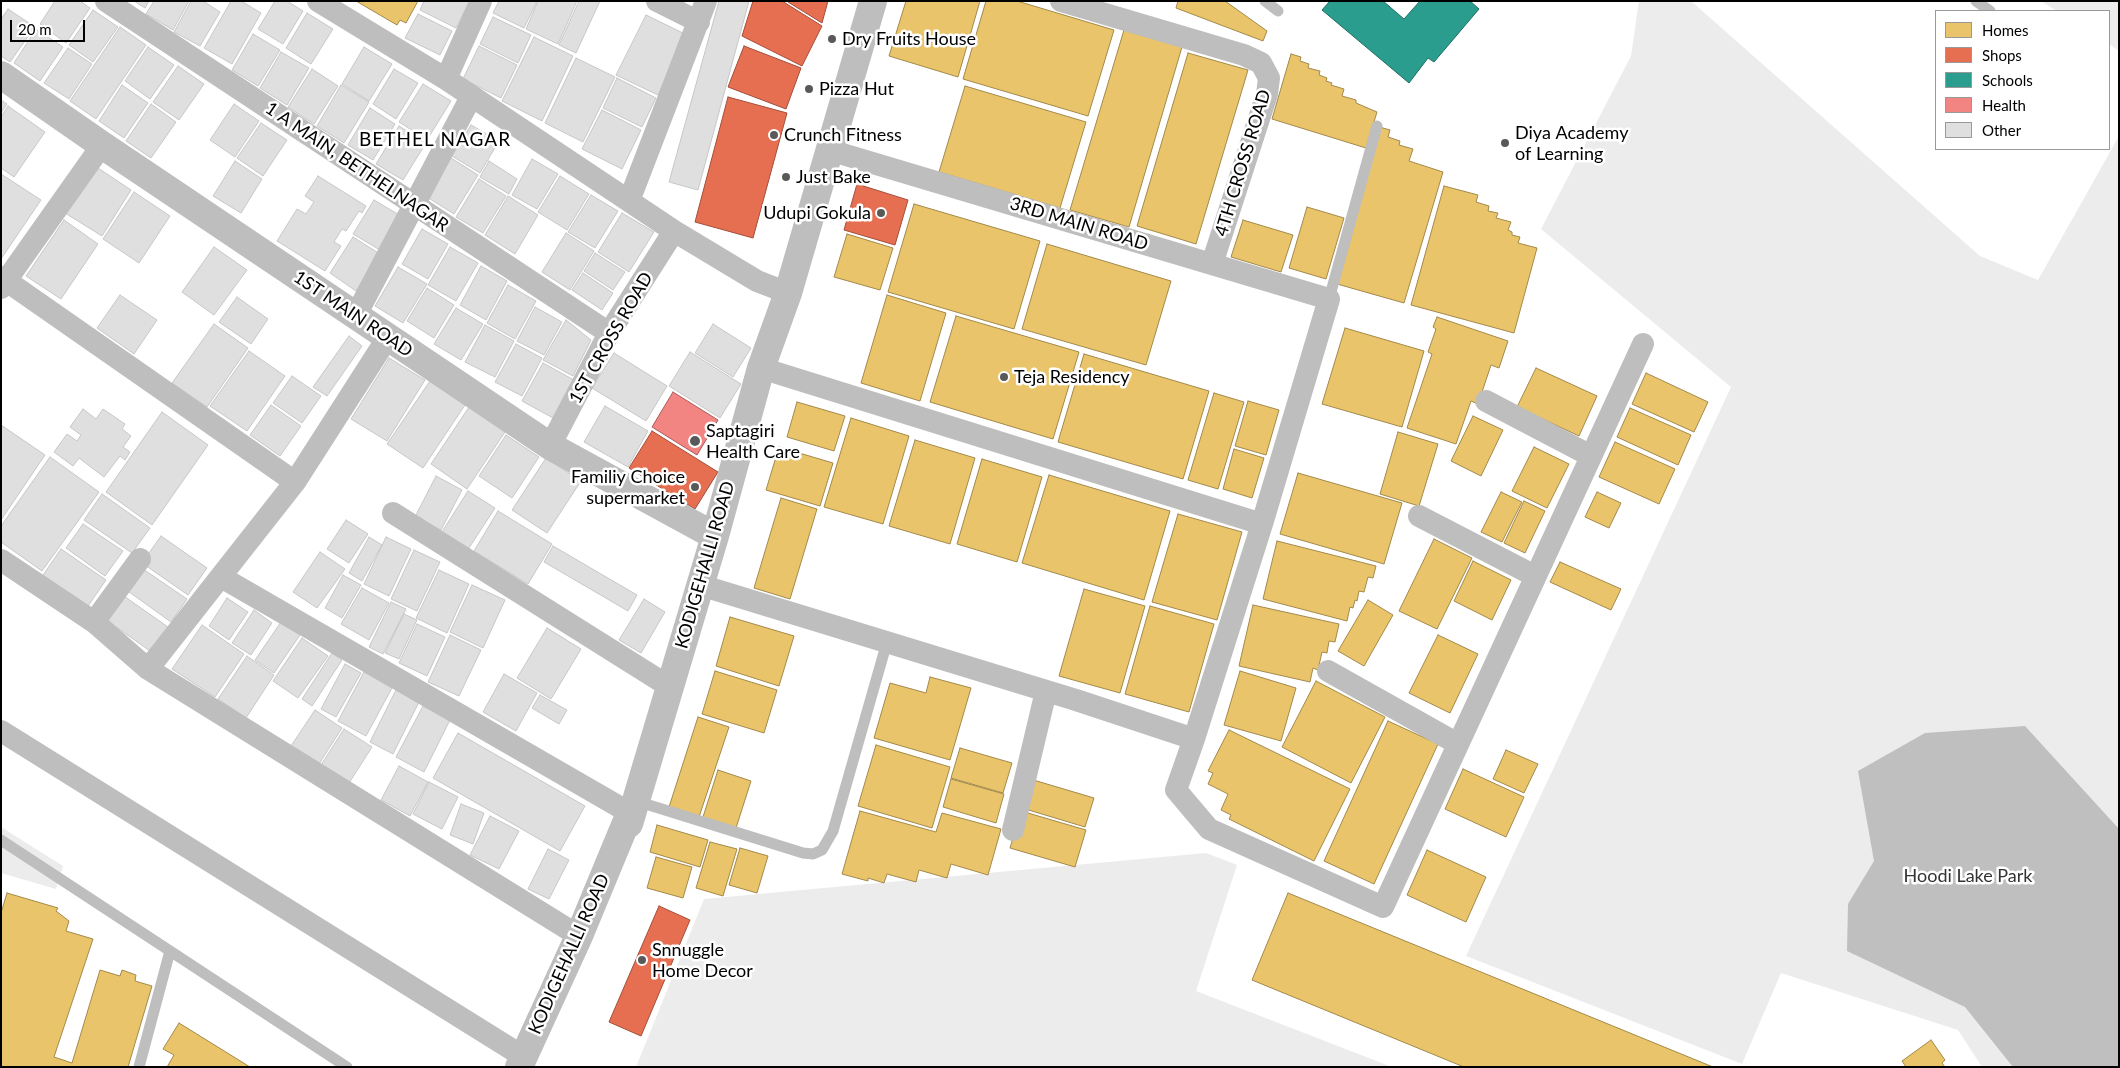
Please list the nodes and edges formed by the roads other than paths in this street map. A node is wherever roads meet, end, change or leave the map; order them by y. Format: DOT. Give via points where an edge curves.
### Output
graph roads {
  1 [pos="106,1"];
  2 [pos="318,1"];
  3 [pos="481,1"];
  4 [pos="657,1"];
  5 [pos="706,1"];
  6 [pos="873,1"];
  7 [pos="1061,1"];
  8 [pos="1265,1"];
  9 [pos="1976,1"];
  10 [pos="1989,10"];
  11 [pos="1278,11"];
  12 [pos="699,22"];
  13 [pos="1,75"];
  14 [pos="446,80"];
  15 [pos="471,97"];
  16 [pos="1377,126"];
  17 [pos="102,145"];
  18 [pos="829,150"];
  19 [pos="629,201"];
  20 [pos="414,204"];
  21 [pos="674,231"];
  22 [pos="1212,264"];
  23 [pos="3,282"];
  24 [pos="788,293"];
  25 [pos="1329,299"];
  26 [pos="356,315"];
  27 [pos="609,333"];
  28 [pos="388,337"];
  29 [pos="1643,344"];
  30 [pos="761,368"];
  31 [pos="1486,401"];
  32 [pos="550,446"];
  33 [pos="1591,456"];
  34 [pos="295,482"];
  35 [pos="393,513"];
  36 [pos="1419,516"];
  37 [pos="1262,524"];
  38 [pos="715,536"];
  39 [pos="140,559"];
  40 [pos="1,560"];
  41 [pos="1536,576"];
  42 [pos="221,577"];
  43 [pos="700,585"];
  44 [pos="94,622"];
  45 [pos="887,642"];
  46 [pos="148,669"];
  47 [pos="1328,671"];
  48 [pos="670,687"];
  49 [pos="1046,691"];
  50 [pos="1,731"];
  51 [pos="1194,739"];
  52 [pos="1458,744"];
  53 [pos="633,807"];
  54 [pos="1013,830"];
  55 [pos="1,840"];
  56 [pos="578,936"];
  57 [pos="170,951"];
  58 [pos="525,1063"];
  59 [pos="138,1067"];
  60 [pos="347,1067"];
  1 -- 20 [label="street, 1 A MAIN, BETHELNAGAR"];
  2 -- 14 [label="street"];
  3 -- 14 [label="street"];
  4 -- 12 [label="street"];
  5 -- 12 [label="street"];
  6 -- 18 [label="street, KODIGEHALLI ROAD"];
  7 -- 22 [label="street, 4TH CROSS ROAD" via="1244,55 1260,64 1269,78 1267,94"];
  8 -- 11 [label="lane"];
  9 -- 10 [label="lane"];
  12 -- 19 [label="street"];
  13 -- 17 [label="street, 1ST MAIN ROAD"];
  14 -- 15 [label="street"];
  15 -- 19 [label="street"];
  15 -- 20 [label="street"];
  16 -- 25 [label="lane"];
  17 -- 23 [label="street"];
  17 -- 26 [label="street, 1ST MAIN ROAD"];
  18 -- 22 [label="street, 3RD MAIN ROAD"];
  18 -- 24 [label="street, KODIGEHALLI ROAD"];
  19 -- 21 [label="street"];
  20 -- 26 [label="street"];
  20 -- 27 [label="street, 1 A MAIN, BETHELNAGAR"];
  21 -- 24 [label="street" via="757,282"];
  21 -- 27 [label="street, 1ST CROSS ROAD"];
  22 -- 25 [label="street, 3RD MAIN ROAD"];
  23 -- 34 [label="street"];
  24 -- 30 [label="street, KODIGEHALLI ROAD"];
  25 -- 37 [label="street"];
  26 -- 28 [label="street, 1ST MAIN ROAD"];
  27 -- 32 [label="street, 1ST CROSS ROAD"];
  28 -- 32 [label="street, 1ST MAIN ROAD"];
  28 -- 34 [label="street"];
  29 -- 33 [label="street"];
  30 -- 37 [label="street"];
  30 -- 38 [label="street, KODIGEHALLI ROAD"];
  31 -- 33 [label="street"];
  32 -- 38 [label="street, 1ST MAIN ROAD"];
  33 -- 41 [label="street"];
  34 -- 42 [label="street"];
  35 -- 48 [label="street"];
  36 -- 41 [label="street"];
  37 -- 51 [label="street"];
  38 -- 43 [label="street, KODIGEHALLI ROAD"];
  39 -- 44 [label="street"];
  40 -- 44 [label="street"];
  41 -- 52 [label="street"];
  42 -- 46 [label="street"];
  42 -- 53 [label="street"];
  43 -- 45 [label="street"];
  43 -- 48 [label="street, KODIGEHALLI ROAD"];
  44 -- 46 [label="street"];
  45 -- 49 [label="street"];
  45 -- 53 [label="lane" via="832,831 822,850 813,854 802,853"];
  46 -- 56 [label="street"];
  47 -- 52 [label="street"];
  48 -- 53 [label="street, KODIGEHALLI ROAD"];
  49 -- 51 [label="street"];
  49 -- 54 [label="street"];
  50 -- 58 [label="street"];
  51 -- 52 [label="street" via="1176,790 1209,829 1383,907"];
  53 -- 56 [label="street, KODIGEHALLI ROAD"];
  53 -- 58 [label="lane"];
  55 -- 57 [label="lane"];
  56 -- 58 [label="street, KODIGEHALLI ROAD"];
  57 -- 59 [label="lane"];
  57 -- 60 [label="lane"];
}
